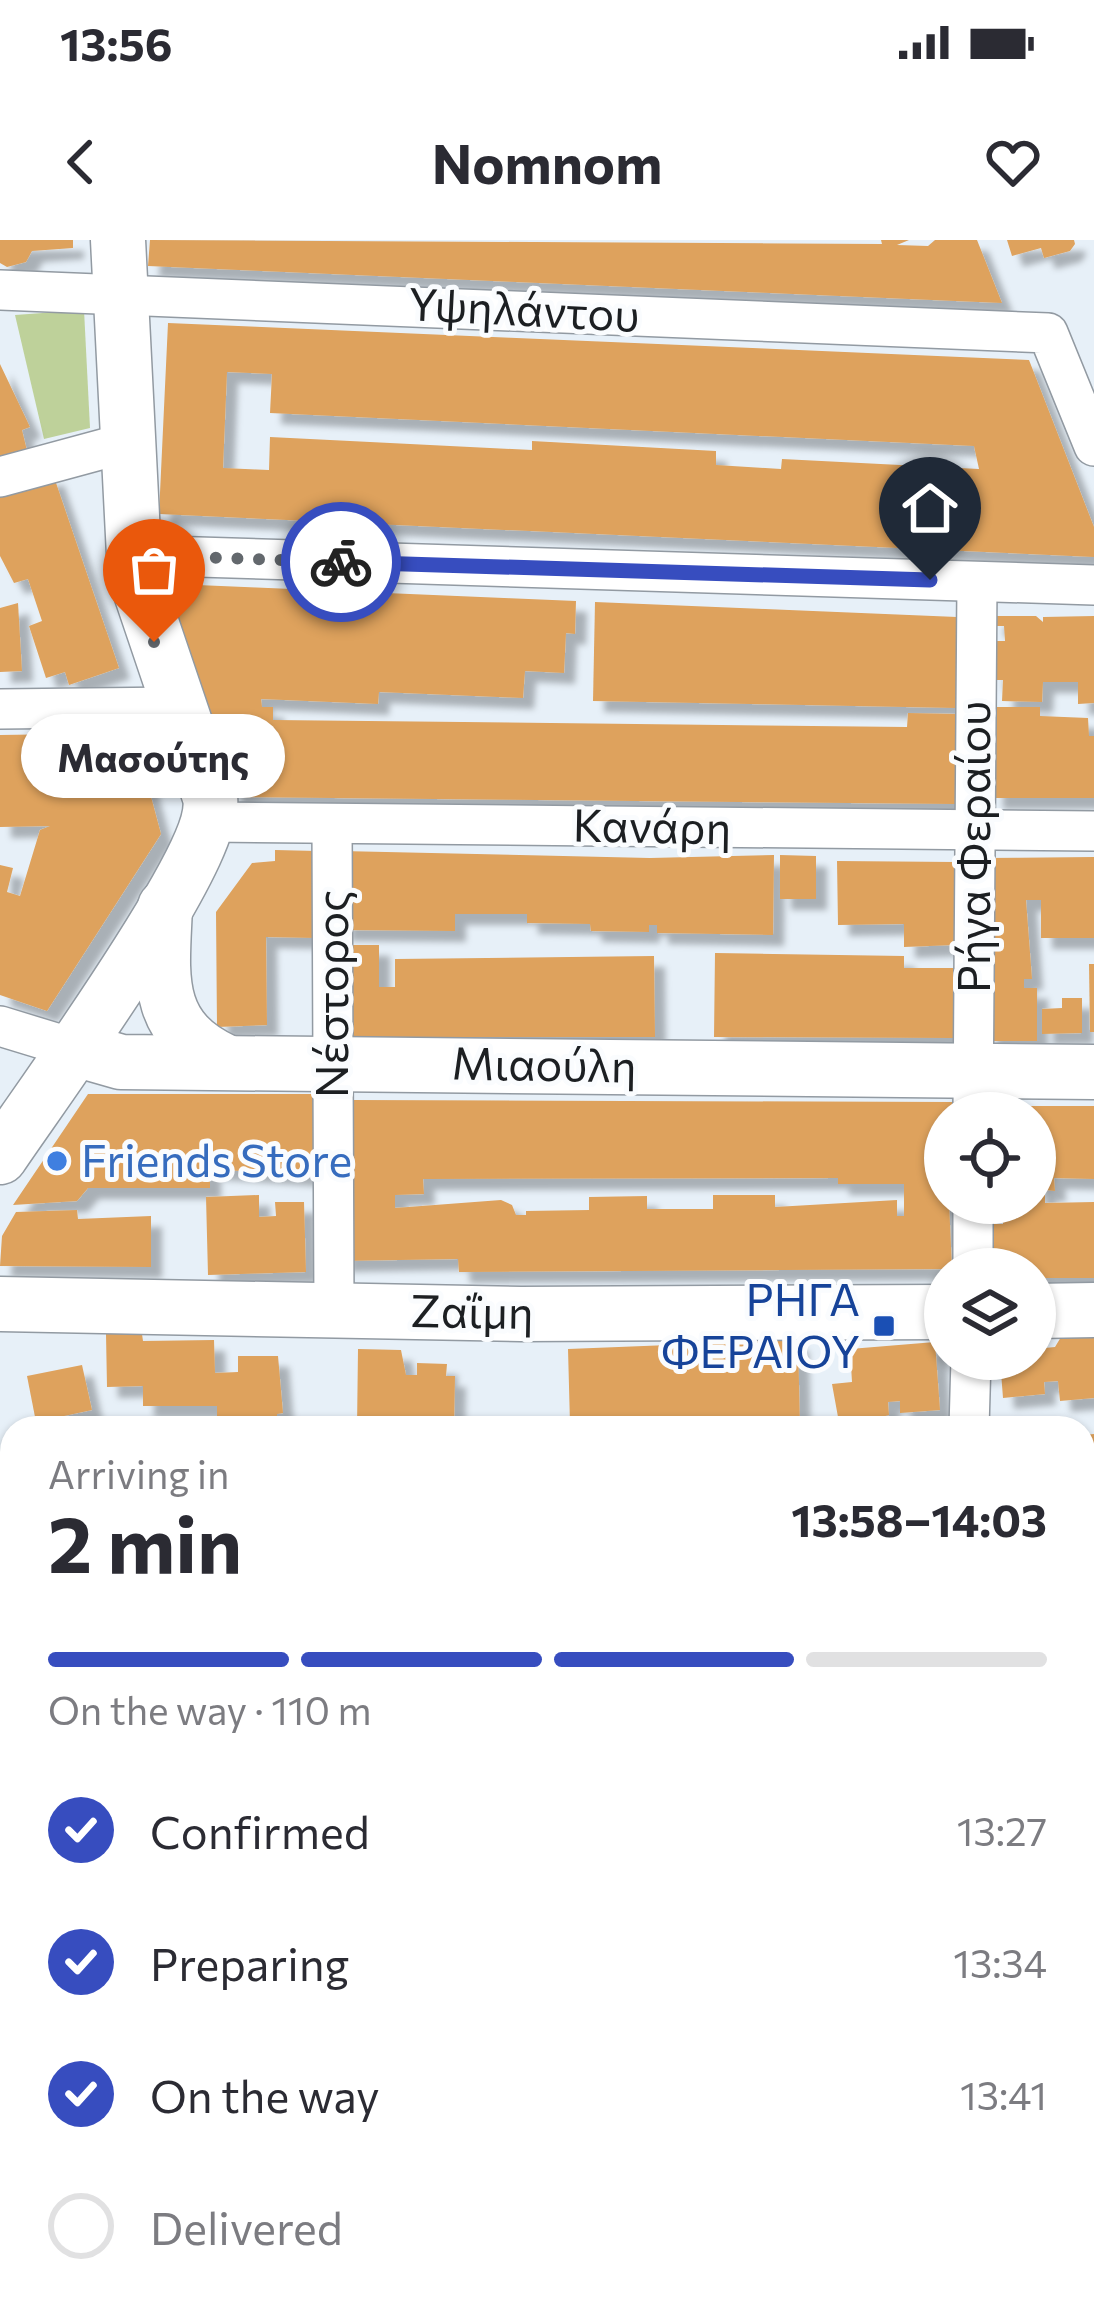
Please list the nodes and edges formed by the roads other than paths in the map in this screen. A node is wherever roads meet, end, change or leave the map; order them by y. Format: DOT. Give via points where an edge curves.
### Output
graph roads {
  1 [pos="119,266"];
  2 [pos="0,290"];
  3 [pos="129,442"];
  4 [pos="1094,446"];
  5 [pos="0,477"];
  6 [pos="133,555"];
  7 [pos="977,582"];
  8 [pos="1094,585"];
  9 [pos="177,706"];
  10 [pos="0,709"];
  11 [pos="210,822"];
  12 [pos="332,824"];
  13 [pos="971,830"];
  14 [pos="1094,831"];
  15 [pos="165,908"];
  16 [pos="0,1026"];
  17 [pos="72,1048"];
  18 [pos="224,1061"];
  19 [pos="332,1062"];
  20 [pos="1094,1072"];
  21 [pos="973,1092"];
  22 [pos="0,1156"];
  23 [pos="0,1304"];
  24 [pos="334,1309"];
  25 [pos="1094,1310"];
  26 [pos="1056,1311"];
  27 [pos="924,1312"];
  28 [pos="970,1380"];
  29 [pos="969,1416"];
  1 -- 2 [label="street, Υψηλάντου"];
  1 -- 3 [label="street"];
  1 -- 4 [label="street, Υψηλάντου" via="1048,333"];
  3 -- 5 [label="street"];
  3 -- 6 [label="street"];
  6 -- 7 [label="street"];
  6 -- 9 [label="street" via="138,594"];
  7 -- 8 [label="street"];
  7 -- 13 [label="street, Ρήγα Φεραίου"];
  9 -- 10 [label="street"];
  9 -- 11 [label="street" via="210,797"];
  11 -- 12 [label="street, Κανάρη"];
  11 -- 15 [label="street"];
  12 -- 13 [label="street, Κανάρη"];
  12 -- 19 [label="street, Νέστορος"];
  13 -- 14 [label="street, Κανάρη"];
  13 -- 21 [label="street, Ρήγα Φεραίου"];
  15 -- 17 [label="street"];
  15 -- 18 [label="street" via="170,1010 185,1038"];
  16 -- 17 [label="street, Μιαούλη"];
  17 -- 18 [label="street, Μιαούλη" via="121,1062"];
  17 -- 22 [label="street"];
  18 -- 19 [label="street, Μιαούλη"];
  19 -- 21 [label="street, Μιαούλη"];
  19 -- 24 [label="street, Νέστορος"];
  20 -- 21 [label="street, Μιαούλη"];
  23 -- 24 [label="street, Ζαΐμη"];
  24 -- 27 [label="street, Ζαΐμη"];
  25 -- 26 [label="street"];
  28 -- 29 [label="street"];
}
